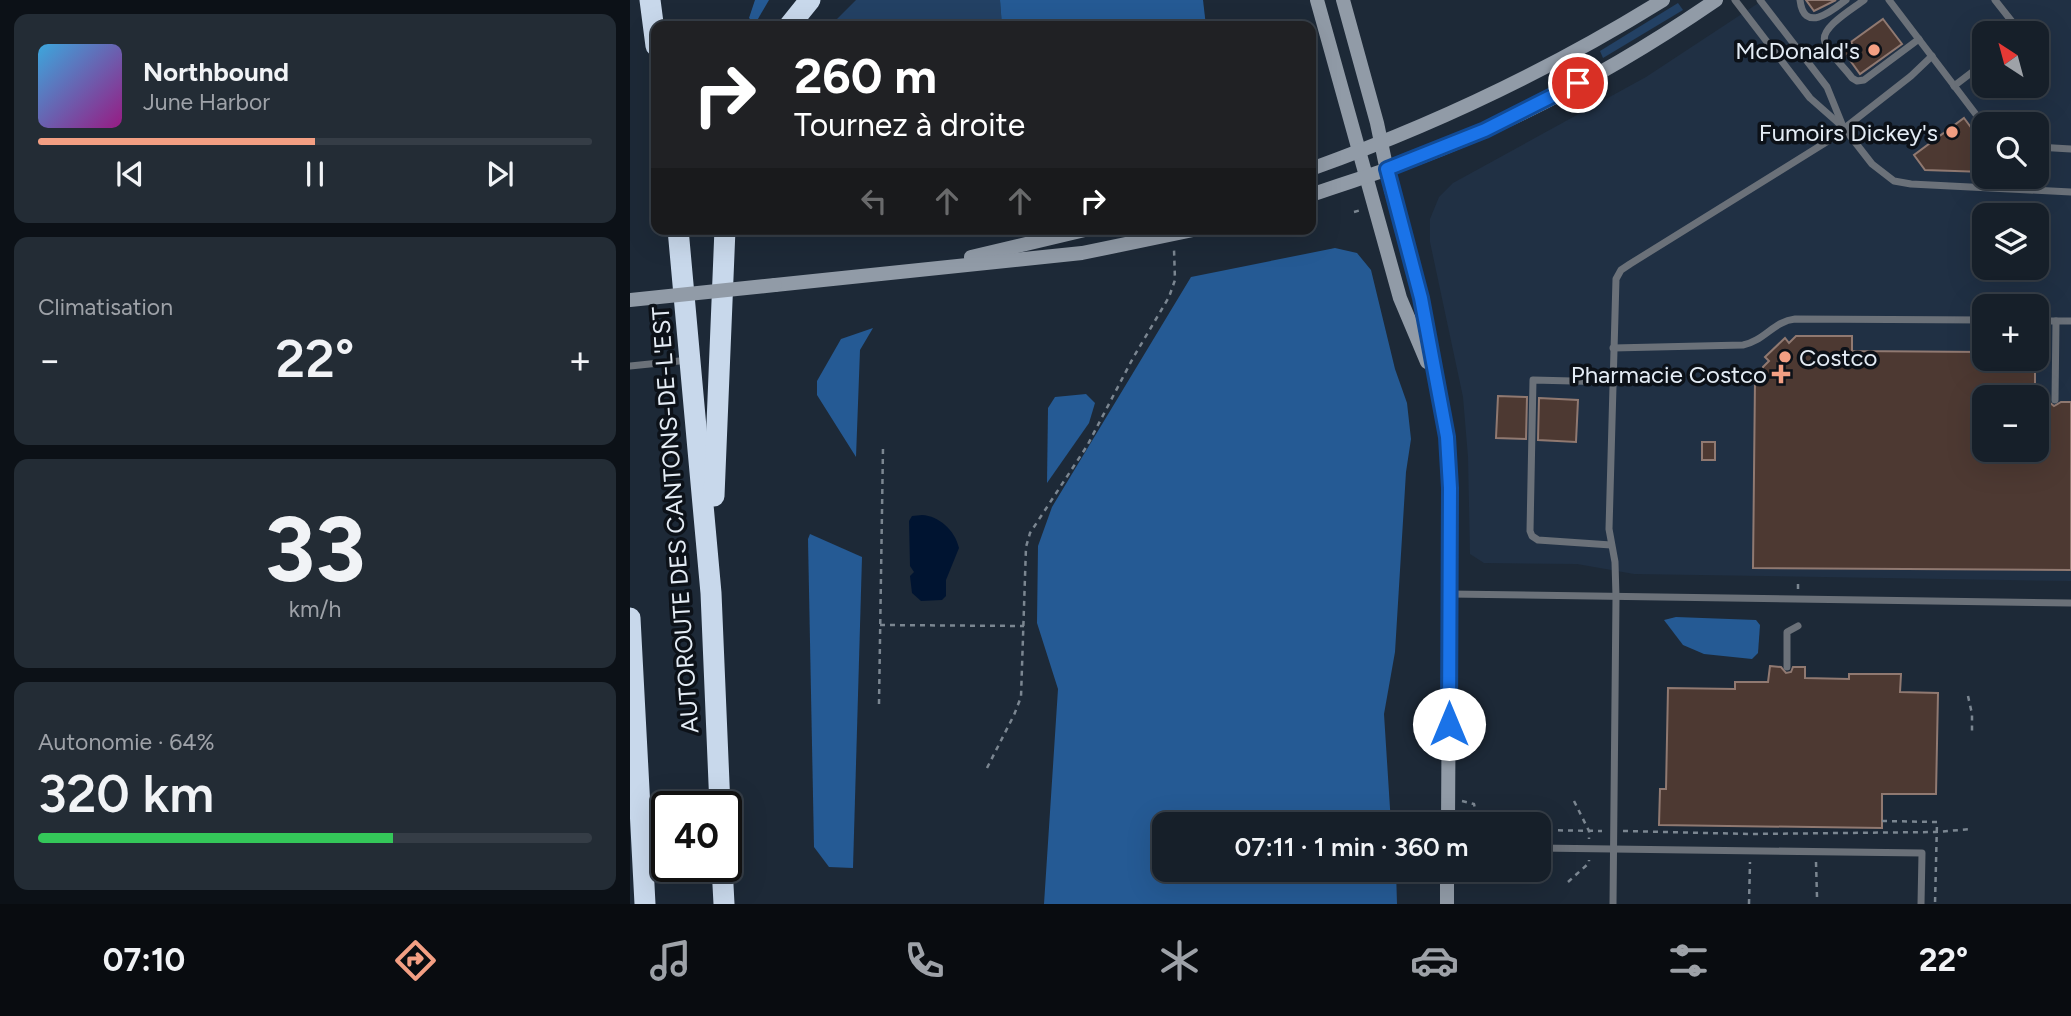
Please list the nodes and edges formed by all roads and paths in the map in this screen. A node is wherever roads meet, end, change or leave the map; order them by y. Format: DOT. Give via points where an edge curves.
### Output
graph roads {
  1 [pos="650,0"];
  2 [pos="810,0"];
  3 [pos="1317,0"];
  4 [pos="1343,0"];
  5 [pos="1663,0"];
  6 [pos="1716,0"];
  7 [pos="1735,0"];
  8 [pos="1760,0"];
  9 [pos="1800,0"];
  10 [pos="1846,0"];
  11 [pos="1864,0"];
  12 [pos="1889,0"];
  13 [pos="1995,0"];
  14 [pos="653,21"];
  15 [pos="793,21"];
  16 [pos="2012,21"];
  17 [pos="1919,39"];
  18 [pos="1932,56"];
  19 [pos="1972,72"];
  20 [pos="1954,86"];
  21 [pos="1974,112"];
  22 [pos="1844,128"];
  23 [pos="1382,143"];
  24 [pos="2049,148"];
  25 [pos="2071,149"];
  26 [pos="1359,152"];
  27 [pos="1316,167"];
  28 [pos="1387,169"];
  29 [pos="1366,177"];
  30 [pos="2071,191"];
  31 [pos="1316,193"];
  32 [pos="1361,210"];
  33 [pos="1354,212"];
  34 [pos="679,235"];
  35 [pos="725,235"];
  36 [pos="1066,235"];
  37 [pos="1175,235"];
  38 [pos="1171,236"];
  39 [pos="906,270"];
  40 [pos="630,300"];
  41 [pos="1972,320"];
  42 [pos="2049,321"];
  43 [pos="2056,321"];
  44 [pos="2071,321"];
  45 [pos="1613,348"];
  46 [pos="691,360"];
  47 [pos="630,366"];
  48 [pos="1612,382"];
  49 [pos="1437,386"];
  50 [pos="2056,400"];
  51 [pos="883,447"];
  52 [pos="1611,545"];
  53 [pos="711,593"];
  54 [pos="1449,594"];
  55 [pos="1616,597"];
  56 [pos="2071,603"];
  57 [pos="630,618"];
  58 [pos="880,625"];
  59 [pos="1024,626"];
  60 [pos="1798,626"];
  61 [pos="1787,667"];
  62 [pos="1968,696"];
  63 [pos="879,704"];
  64 [pos="1972,734"];
  65 [pos="639,760"];
  66 [pos="987,768"];
  67 [pos="719,791"];
  68 [pos="1466,801"];
  69 [pos="1574,801"];
  70 [pos="1448,812"];
  71 [pos="1476,812"];
  72 [pos="1882,821"];
  73 [pos="1972,829"];
  74 [pos="1551,830"];
  75 [pos="1589,831"];
  76 [pos="1612,832"];
  77 [pos="1936,832"];
  78 [pos="1750,834"];
  79 [pos="1816,834"];
  80 [pos="1551,848"];
  81 [pos="1612,849"];
  82 [pos="1750,851"];
  83 [pos="1816,851"];
  84 [pos="630,872"];
  85 [pos="723,882"];
  86 [pos="1447,882"];
  87 [pos="1816,897"];
  88 [pos="645,904"];
  89 [pos="724,904"];
  90 [pos="1447,904"];
  91 [pos="1613,904"];
  92 [pos="1749,904"];
  93 [pos="1921,904"];
  94 [pos="1935,904"];
  1 -- 14 [label="highway"];
  2 -- 15 [label="highway"];
  3 -- 26 [label="main road"];
  4 -- 23 [label="main road"];
  5 -- 23 [label="main road" via="1522,79"];
  6 -- 28 [label="main road" via="1567,89 1471,136"];
  7 -- 22 [label="lane" via="1810,98"];
  8 -- 22 [label="lane" via="1827,87"];
  9 -- 10 [label="lane" via="1805,11 1816,18 1823,18"];
  11 -- 17 [label="lane" via="1824,34 1852,78 1864,80"];
  12 -- 17 [label="lane"];
  13 -- 16 [label="lane"];
  17 -- 18 [label="lane"];
  18 -- 20 [label="lane"];
  18 -- 22 [label="lane"];
  19 -- 20 [label="lane"];
  20 -- 21 [label="lane"];
  22 -- 30 [label="lane" via="1872,164 1894,181"];
  22 -- 45 [label="lane" via="1621,270 1614,285"];
  23 -- 26 [label="main road"];
  23 -- 28 [label="main road"];
  24 -- 25 [label="lane"];
  26 -- 27 [label="main road"];
  26 -- 29 [label="main road"];
  28 -- 29 [label="main road"];
  28 -- 49 [label="main road" via="1421,298"];
  29 -- 31 [label="main road"];
  29 -- 49 [label="main road" via="1400,298"];
  32 -- 33 [label="path"];
  34 -- 46 [label="highway, AUTOROUTE DES CANTONS-DE-L'EST"];
  35 -- 53 [label="highway"];
  36 -- 39 [label="main road"];
  37 -- 38 [label="main road"];
  38 -- 39 [label="main road" via="1082,253"];
  38 -- 59 [label="path" via="1176,273 1169,298 1087,446 1030,533"];
  39 -- 40 [label="main road, bridge"];
  41 -- 45 [label="lane" via="1786,320 1743,345"];
  42 -- 43 [label="lane"];
  43 -- 44 [label="lane"];
  43 -- 50 [label="lane"];
  45 -- 48 [label="lane"];
  46 -- 47 [label="lane"];
  46 -- 53 [label="highway, AUTOROUTE DES CANTONS-DE-L'EST"];
  48 -- 52 [label="lane"];
  48 -- 52 [label="lane" via="1533,380 1530,531 1538,540"];
  49 -- 54 [label="main road" via="1449,458"];
  51 -- 58 [label="path"];
  52 -- 55 [label="lane"];
  53 -- 67 [label="highway, AUTOROUTE DES CANTONS-DE-L'EST"];
  54 -- 55 [label="lane"];
  54 -- 70 [label="main road"];
  55 -- 56 [label="lane"];
  55 -- 76 [label="lane"];
  57 -- 65 [label="highway"];
  58 -- 59 [label="path"];
  58 -- 63 [label="path"];
  59 -- 66 [label="path" via="1018,707"];
  60 -- 61 [label="lane" via="1787,632"];
  62 -- 64 [label="path"];
  65 -- 84 [label="highway"];
  65 -- 88 [label="highway"];
  68 -- 71 [label="path" via="1474,804"];
  69 -- 75 [label="path"];
  72 -- 77 [label="path" via="1937,822"];
  73 -- 77 [label="path"];
  74 -- 75 [label="path"];
  75 -- 76 [label="path"];
  76 -- 78 [label="path"];
  76 -- 81 [label="lane"];
  77 -- 79 [label="path"];
  77 -- 94 [label="path"];
  78 -- 79 [label="path"];
  78 -- 82 [label="path"];
  79 -- 83 [label="path"];
  80 -- 81 [label="lane"];
  81 -- 82 [label="lane"];
  81 -- 91 [label="lane"];
  82 -- 83 [label="lane"];
  82 -- 92 [label="path"];
  83 -- 87 [label="path"];
  83 -- 93 [label="lane" via="1922,853"];
  85 -- 89 [label="highway"];
  86 -- 90 [label="main road"];
}
